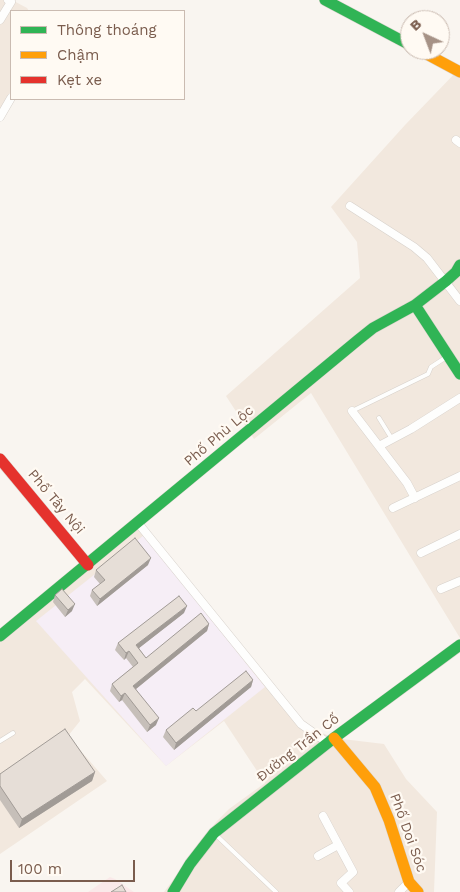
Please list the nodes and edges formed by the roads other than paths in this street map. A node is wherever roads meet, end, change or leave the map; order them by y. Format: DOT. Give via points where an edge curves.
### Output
graph roads {
  1 [pos="8,0"];
  2 [pos="325,0"];
  3 [pos="8,12"];
  4 [pos="0,20"];
  5 [pos="400,40"];
  6 [pos="441,60"];
  7 [pos="459,69"];
  8 [pos="6,102"];
  9 [pos="0,117"];
  10 [pos="350,206"];
  11 [pos="458,271"];
  12 [pos="446,281"];
  13 [pos="460,301"];
  14 [pos="416,305"];
  15 [pos="449,356"];
  16 [pos="460,374"];
  17 [pos="460,398"];
  18 [pos="352,411"];
  19 [pos="379,418"];
  20 [pos="392,439"];
  21 [pos="378,446"];
  22 [pos="0,459"];
  23 [pos="460,476"];
  24 [pos="415,498"];
  25 [pos="393,508"];
  26 [pos="138,523"];
  27 [pos="460,534"];
  28 [pos="421,552"];
  29 [pos="88,565"];
  30 [pos="460,581"];
  31 [pos="441,589"];
  32 [pos="0,636"];
  33 [pos="460,645"];
  34 [pos="13,733"];
  35 [pos="331,740"];
  36 [pos="0,741"];
  37 [pos="323,816"];
  38 [pos="214,833"];
  39 [pos="338,845"];
  40 [pos="318,856"];
  41 [pos="409,882"];
  42 [pos="173,892"];
  43 [pos="276,892"];
  44 [pos="349,892"];
  45 [pos="398,892"];
  46 [pos="418,892"];
  1 -- 3 [label="street" via="11,2"];
  2 -- 5 [label="street"];
  3 -- 4 [label="street"];
  6 -- 7 [label="street"];
  8 -- 9 [label="street"];
  10 -- 12 [label="street" via="414,247"];
  11 -- 12 [label="street, Phố Phù Lộc"];
  12 -- 13 [label="street"];
  12 -- 14 [label="street, Phố Phù Lộc"];
  14 -- 15 [label="street"];
  14 -- 26 [label="street, Phố Phù Lộc" via="373,328"];
  15 -- 16 [label="street"];
  15 -- 18 [label="lane" via="431,367 428,374"];
  17 -- 20 [label="street"];
  18 -- 21 [label="street"];
  19 -- 20 [label="lane"];
  20 -- 21 [label="street"];
  21 -- 24 [label="street" via="408,483"];
  22 -- 29 [label="street, Phố Tây Nội"];
  23 -- 24 [label="street"];
  24 -- 25 [label="street"];
  26 -- 29 [label="street, Phố Phù Lộc"];
  26 -- 35 [label="street" via="301,724"];
  27 -- 28 [label="street"];
  29 -- 32 [label="street, Phố Phù Lộc"];
  30 -- 31 [label="street"];
  33 -- 35 [label="street, Đường Trần Cố"];
  34 -- 36 [label="lane"];
  35 -- 38 [label="street, Đường Trần Cố"];
  35 -- 41 [label="street, Phố Doi Sóc" via="375,787"];
  37 -- 39 [label="street"];
  38 -- 42 [label="street, Đường Trần Cố"];
  38 -- 43 [label="lane"];
  39 -- 40 [label="street"];
  39 -- 44 [label="street" via="353,872 341,883"];
  41 -- 45 [label="street"];
  41 -- 46 [label="street, Phố Doi Sóc"];
}
